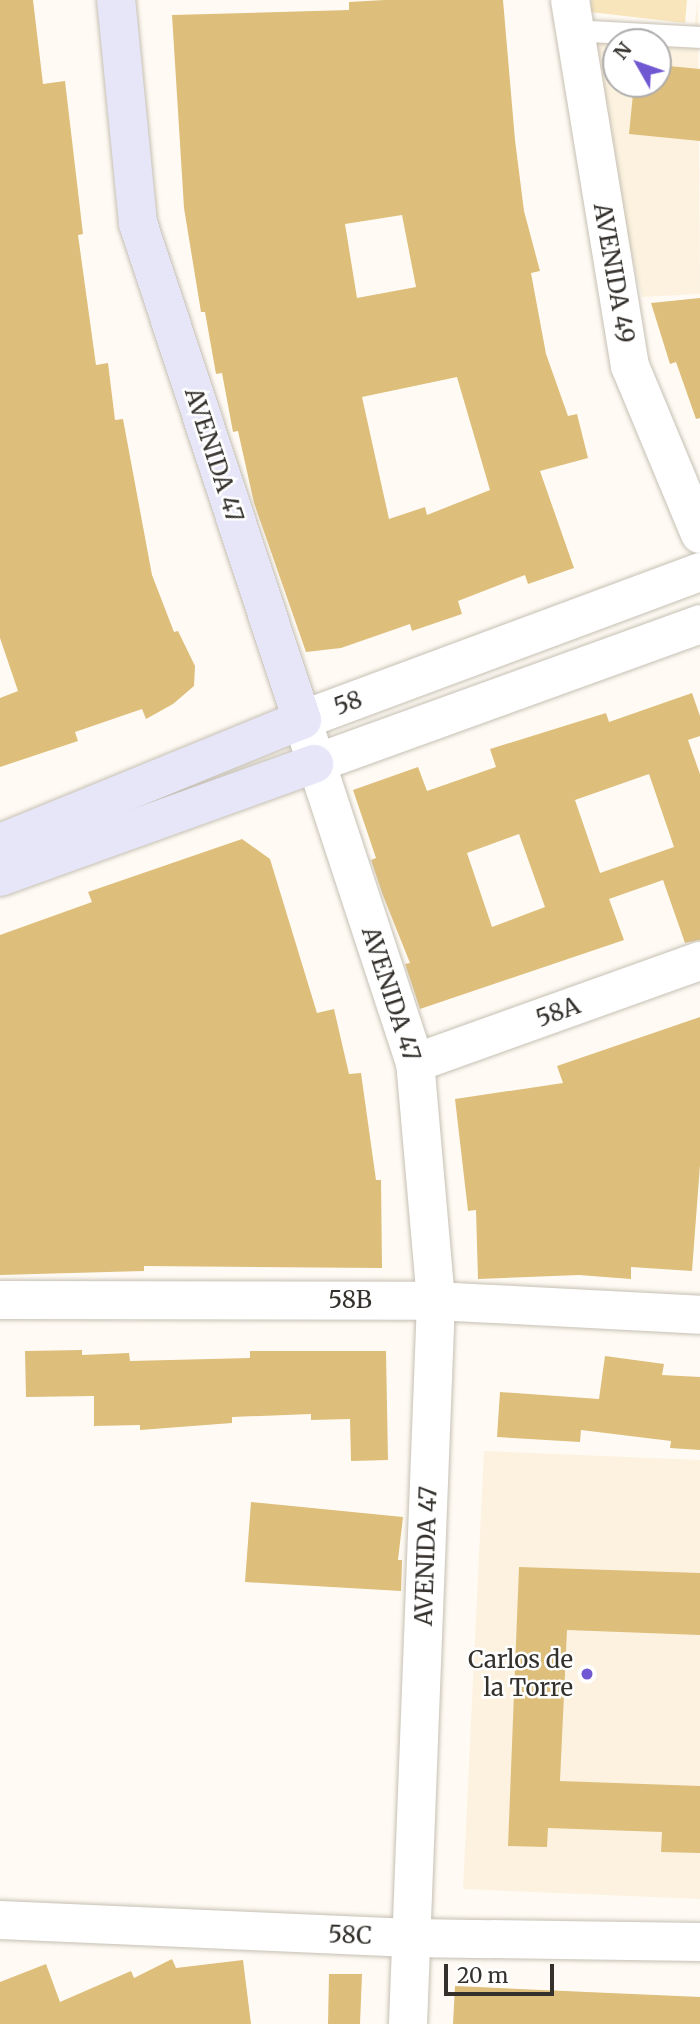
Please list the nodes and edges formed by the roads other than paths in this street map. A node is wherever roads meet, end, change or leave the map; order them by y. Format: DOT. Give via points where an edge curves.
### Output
graph roads {
  1 [pos="116,0"];
  2 [pos="571,15"];
  3 [pos="700,37"];
  4 [pos="700,534"];
  5 [pos="700,572"];
  6 [pos="700,624"];
  7 [pos="302,720"];
  8 [pos="314,764"];
  9 [pos="0,843"];
  10 [pos="0,877"];
  11 [pos="700,961"];
  12 [pos="415,1063"];
  13 [pos="0,1300"];
  14 [pos="436,1301"];
  15 [pos="700,1315"];
  16 [pos="0,1920"];
  17 [pos="411,1938"];
  18 [pos="700,1942"];
  19 [pos="408,2024"];
  1 -- 7 [label="street, AVENIDA 47" via="138,223"];
  2 -- 3 [label="lane"];
  2 -- 4 [label="street, AVENIDA 49" via="630,366"];
  5 -- 7 [label="street, 58"];
  6 -- 8 [label="street, 58"];
  7 -- 8 [label="street, AVENIDA 47"];
  7 -- 9 [label="street, 58"];
  8 -- 10 [label="street, 58"];
  8 -- 12 [label="street, AVENIDA 47"];
  11 -- 12 [label="street, 58A"];
  12 -- 14 [label="street, AVENIDA 47"];
  13 -- 14 [label="street, 58B"];
  14 -- 15 [label="street, 58B"];
  14 -- 17 [label="street, AVENIDA 47"];
  16 -- 17 [label="street, 58C"];
  17 -- 18 [label="street, 58C"];
  17 -- 19 [label="street, AVENIDA 47"];
}
